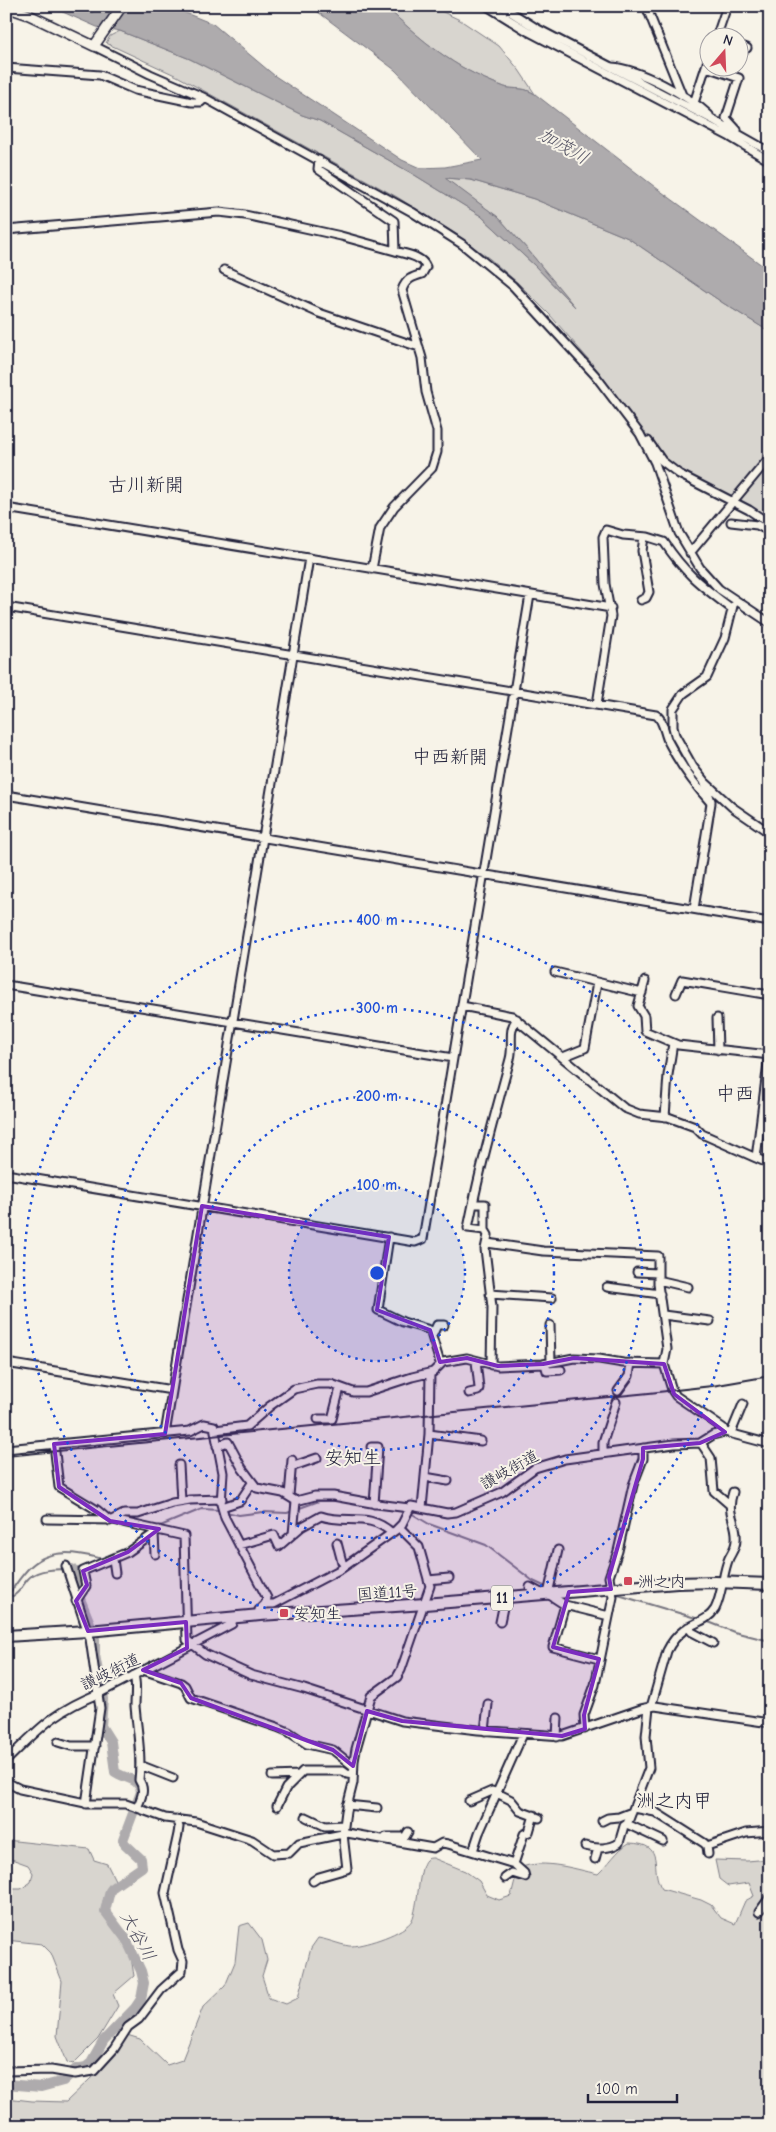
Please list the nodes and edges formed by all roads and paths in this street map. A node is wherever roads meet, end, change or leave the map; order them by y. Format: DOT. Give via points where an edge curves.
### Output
graph roads {
  1 [pos="6,6"];
  2 [pos="122,6"];
  3 [pos="487,6"];
  4 [pos="501,6"];
  5 [pos="646,6"];
  6 [pos="727,6"];
  7 [pos="720,28"];
  8 [pos="96,43"];
  9 [pos="609,66"];
  10 [pos="6,68"];
  11 [pos="702,78"];
  12 [pos="739,78"];
  13 [pos="682,96"];
  14 [pos="205,98"];
  15 [pos="694,103"];
  16 [pos="714,121"];
  17 [pos="740,135"];
  18 [pos="770,152"];
  19 [pos="318,160"];
  20 [pos="770,161"];
  21 [pos="6,230"];
  22 [pos="395,250"];
  23 [pos="224,270"];
  24 [pos="419,347"];
  25 [pos="640,434"];
  26 [pos="770,457"];
  27 [pos="732,502"];
  28 [pos="6,508"];
  29 [pos="731,522"];
  30 [pos="770,524"];
  31 [pos="770,532"];
  32 [pos="644,538"];
  33 [pos="690,553"];
  34 [pos="309,558"];
  35 [pos="372,569"];
  36 [pos="530,595"];
  37 [pos="641,600"];
  38 [pos="734,601"];
  39 [pos="6,608"];
  40 [pos="611,608"];
  41 [pos="732,609"];
  42 [pos="770,623"];
  43 [pos="293,655"];
  44 [pos="514,691"];
  45 [pos="597,704"];
  46 [pos="704,781"];
  47 [pos="6,795"];
  48 [pos="711,803"];
  49 [pos="770,832"];
  50 [pos="262,838"];
  51 [pos="483,875"];
  52 [pos="694,909"];
  53 [pos="770,922"];
  54 [pos="555,972"];
  55 [pos="645,981"];
  56 [pos="596,983"];
  57 [pos="6,985"];
  58 [pos="642,993"];
  59 [pos="676,994"];
  60 [pos="770,995"];
  61 [pos="462,1006"];
  62 [pos="717,1018"];
  63 [pos="518,1019"];
  64 [pos="232,1022"];
  65 [pos="673,1043"];
  66 [pos="770,1047"];
  67 [pos="718,1050"];
  68 [pos="769,1055"];
  69 [pos="563,1057"];
  70 [pos="453,1058"];
  71 [pos="762,1111"];
  72 [pos="770,1112"];
  73 [pos="665,1117"];
  74 [pos="756,1158"];
  75 [pos="770,1164"];
  76 [pos="6,1174"];
  77 [pos="473,1204"];
  78 [pos="202,1206"];
  79 [pos="485,1230"];
  80 [pos="389,1237"];
  81 [pos="487,1243"];
  82 [pos="637,1272"];
  83 [pos="658,1277"];
  84 [pos="688,1287"];
  85 [pos="607,1288"];
  86 [pos="490,1294"];
  87 [pos="660,1294"];
  88 [pos="552,1298"];
  89 [pos="663,1315"];
  90 [pos="710,1321"];
  91 [pos="444,1325"];
  92 [pos="550,1325"];
  93 [pos="433,1334"];
  94 [pos="476,1361"];
  95 [pos="6,1363"];
  96 [pos="440,1363"];
  97 [pos="548,1363"];
  98 [pos="630,1363"];
  99 [pos="664,1364"];
  100 [pos="491,1365"];
  101 [pos="561,1370"];
  102 [pos="430,1373"];
  103 [pos="340,1388"];
  104 [pos="172,1390"];
  105 [pos="618,1391"];
  106 [pos="469,1393"];
  107 [pos="616,1402"];
  108 [pos="743,1404"];
  109 [pos="318,1419"];
  110 [pos="215,1430"];
  111 [pos="728,1433"];
  112 [pos="164,1434"];
  113 [pos="429,1434"];
  114 [pos="481,1441"];
  115 [pos="701,1443"];
  116 [pos="54,1444"];
  117 [pos="770,1444"];
  118 [pos="217,1446"];
  119 [pos="371,1446"];
  120 [pos="642,1448"];
  121 [pos="6,1449"];
  122 [pos="603,1453"];
  123 [pos="317,1458"];
  124 [pos="179,1465"];
  125 [pos="425,1477"];
  126 [pos="448,1481"];
  127 [pos="252,1483"];
  128 [pos="733,1492"];
  129 [pos="289,1496"];
  130 [pos="222,1499"];
  131 [pos="182,1501"];
  132 [pos="296,1501"];
  133 [pos="374,1504"];
  134 [pos="729,1504"];
  135 [pos="222,1507"];
  136 [pos="409,1508"];
  137 [pos="422,1508"];
  138 [pos="47,1519"];
  139 [pos="111,1520"];
  140 [pos="399,1527"];
  141 [pos="157,1531"];
  142 [pos="392,1533"];
  143 [pos="293,1534"];
  144 [pos="337,1542"];
  145 [pos="239,1545"];
  146 [pos="558,1550"];
  147 [pos="155,1554"];
  148 [pos="113,1559"];
  149 [pos="66,1566"];
  150 [pos="345,1566"];
  151 [pos="115,1573"];
  152 [pos="449,1578"];
  153 [pos="428,1580"];
  154 [pos="722,1582"];
  155 [pos="770,1584"];
  156 [pos="530,1587"];
  157 [pos="610,1589"];
  158 [pos="545,1594"];
  159 [pos="505,1598"];
  160 [pos="76,1601"];
  161 [pos="265,1604"];
  162 [pos="425,1604"];
  163 [pos="565,1605"];
  164 [pos="260,1615"];
  165 [pos="609,1616"];
  166 [pos="233,1617"];
  167 [pos="186,1622"];
  168 [pos="500,1622"];
  169 [pos="688,1627"];
  170 [pos="88,1631"];
  171 [pos="6,1636"];
  172 [pos="713,1642"];
  173 [pos="194,1645"];
  174 [pos="599,1659"];
  175 [pos="143,1670"];
  176 [pos="134,1675"];
  177 [pos="101,1692"];
  178 [pos="488,1704"];
  179 [pos="650,1707"];
  180 [pos="368,1711"];
  181 [pos="558,1718"];
  182 [pos="770,1723"];
  183 [pos="585,1729"];
  184 [pos="485,1731"];
  185 [pos="523,1734"];
  186 [pos="557,1736"];
  187 [pos="58,1742"];
  188 [pos="95,1746"];
  189 [pos="6,1761"];
  190 [pos="140,1766"];
  191 [pos="353,1766"];
  192 [pos="299,1775"];
  193 [pos="353,1775"];
  194 [pos="272,1776"];
  195 [pos="173,1778"];
  196 [pos="6,1782"];
  197 [pos="497,1793"];
  198 [pos="469,1801"];
  199 [pos="86,1804"];
  200 [pos="347,1805"];
  201 [pos="277,1806"];
  202 [pos="137,1808"];
  203 [pos="377,1808"];
  204 [pos="633,1810"];
  205 [pos="306,1817"];
  206 [pos="176,1820"];
  207 [pos="602,1821"];
  208 [pos="317,1823"];
  209 [pos="627,1824"];
  210 [pos="344,1825"];
  211 [pos="770,1831"];
  212 [pos="408,1832"];
  213 [pos="343,1834"];
  214 [pos="384,1839"];
  215 [pos="315,1840"];
  216 [pos="662,1841"];
  217 [pos="585,1846"];
  218 [pos="598,1848"];
  219 [pos="473,1850"];
  220 [pos="595,1859"];
  221 [pos="514,1864"];
  222 [pos="505,1878"];
  223 [pos="313,1881"];
  224 [pos="770,1897"];
  225 [pos="759,1912"];
  226 [pos="6,2071"];
  1 -- 8 [label="main road"];
  2 -- 8 [label="main road"];
  3 -- 20 [label="street" via="529,32"];
  4 -- 9 [label="street"];
  5 -- 13 [label="street"];
  6 -- 7 [label="street"];
  8 -- 14 [label="street" via="150,74"];
  9 -- 13 [label="street" via="631,70"];
  9 -- 16 [label="street"];
  10 -- 14 [label="street" via="100,75 135,90 192,102 201,102"];
  11 -- 15 [label="street"];
  12 -- 17 [label="street" via="726,118"];
  13 -- 15 [label="street"];
  14 -- 19 [label="street"];
  15 -- 16 [label="street"];
  16 -- 17 [label="street"];
  17 -- 18 [label="street"];
  19 -- 22 [label="street" via="318,169 394,221"];
  19 -- 25 [label="street" via="435,225 507,280 595,374"];
  21 -- 22 [label="street" via="219,212 264,219"];
  22 -- 24 [label="street" via="419,258 426,267 422,274 408,279 402,290"];
  23 -- 24 [label="street" via="319,314"];
  24 -- 35 [label="street" via="426,392 437,431 436,452 432,468 394,507 380,528"];
  25 -- 27 [label="street" via="662,461 679,474"];
  25 -- 33 [label="street" via="655,463 679,533"];
  26 -- 27 [label="street"];
  27 -- 30 [label="street"];
  27 -- 33 [label="street"];
  28 -- 34 [label="street"];
  29 -- 31 [label="street" via="757,525"];
  32 -- 37 [label="street" via="642,550 648,592"];
  32 -- 40 [label="street" via="608,529 605,533 605,584"];
  32 -- 41 [label="street" via="664,542 692,578"];
  33 -- 38 [label="street" via="708,578"];
  34 -- 35 [label="street"];
  34 -- 43 [label="street"];
  35 -- 36 [label="street"];
  36 -- 40 [label="street"];
  36 -- 44 [label="street"];
  38 -- 41 [label="street"];
  38 -- 42 [label="street"];
  39 -- 43 [label="street"];
  40 -- 45 [label="street"];
  41 -- 46 [label="street" via="725,638 707,677 683,694 673,709 675,735"];
  43 -- 44 [label="street"];
  43 -- 50 [label="street"];
  44 -- 45 [label="street"];
  44 -- 51 [label="street"];
  45 -- 48 [label="street" via="660,718 676,758"];
  46 -- 48 [label="street"];
  46 -- 49 [label="street" via="732,807"];
  47 -- 50 [label="street"];
  48 -- 52 [label="street"];
  50 -- 51 [label="street"];
  50 -- 64 [label="street"];
  51 -- 52 [label="street"];
  51 -- 61 [label="street"];
  52 -- 53 [label="street"];
  54 -- 56 [label="street"];
  55 -- 58 [label="street"];
  56 -- 58 [label="street"];
  56 -- 69 [label="street" via="585,1048"];
  57 -- 64 [label="street"];
  58 -- 65 [label="street" via="638,1006 644,1016 645,1031"];
  59 -- 60 [label="street" via="682,980"];
  61 -- 63 [label="street"];
  61 -- 70 [label="street"];
  62 -- 67 [label="street"];
  63 -- 69 [label="street"];
  63 -- 77 [label="street" via="512,1029 512,1051 487,1138"];
  64 -- 70 [label="street"];
  64 -- 78 [label="street"];
  65 -- 67 [label="street"];
  65 -- 73 [label="street"];
  66 -- 68 [label="street"];
  67 -- 68 [label="street"];
  68 -- 71 [label="street"];
  69 -- 73 [label="street" via="624,1108"];
  70 -- 80 [label="street" via="424,1235 420,1241"];
  71 -- 72 [label="street"];
  71 -- 74 [label="street"];
  73 -- 74 [label="street" via="695,1127 702,1134"];
  74 -- 75 [label="street"];
  76 -- 78 [label="street"];
  77 -- 79 [label="street" via="485,1204"];
  77 -- 79 [label="street" via="468,1228"];
  78 -- 80 [label="street"];
  78 -- 104 [label="street"];
  79 -- 81 [label="street"];
  80 -- 93 [label="street" via="378,1310"];
  81 -- 83 [label="street" via="543,1251 658,1256"];
  81 -- 86 [label="street" via="485,1252"];
  82 -- 83 [label="street"];
  83 -- 84 [label="street"];
  83 -- 87 [label="street"];
  85 -- 87 [label="street"];
  86 -- 88 [label="street"];
  86 -- 100 [label="street"];
  87 -- 89 [label="street"];
  89 -- 90 [label="street"];
  89 -- 99 [label="street"];
  91 -- 93 [label="street" via="437,1325"];
  92 -- 97 [label="street"];
  93 -- 96 [label="street"];
  94 -- 96 [label="street" via="467,1358"];
  94 -- 100 [label="street"];
  94 -- 106 [label="street" via="479,1388 478,1392"];
  95 -- 104 [label="street"];
  96 -- 102 [label="street" via="437,1370"];
  97 -- 98 [label="street" via="574,1358"];
  97 -- 100 [label="street"];
  97 -- 101 [label="street" via="547,1371"];
  98 -- 99 [label="street"];
  98 -- 105 [label="street" via="629,1376"];
  99 -- 111 [label="street" via="674,1394"];
  102 -- 103 [label="street" via="366,1392"];
  102 -- 113 [label="street"];
  103 -- 109 [label="street" via="332,1419"];
  103 -- 110 [label="street" via="322,1384 294,1390 247,1426"];
  104 -- 112 [label="street"];
  107 -- 122 [label="street" via="603,1442"];
  108 -- 111 [label="street"];
  110 -- 112 [label="street" via="214,1426 204,1424 190,1431"];
  110 -- 118 [label="street"];
  111 -- 115 [label="street, 讃岐街道"];
  111 -- 117 [label="street"];
  112 -- 116 [label="street"];
  113 -- 114 [label="street"];
  113 -- 125 [label="street"];
  115 -- 120 [label="street, 讃岐街道"];
  115 -- 134 [label="street" via="711,1458 714,1491"];
  116 -- 121 [label="street"];
  116 -- 139 [label="street" via="60,1487"];
  118 -- 127 [label="street" via="228,1442"];
  118 -- 130 [label="street" via="223,1472"];
  119 -- 133 [label="street" via="378,1447"];
  120 -- 122 [label="street, 讃岐街道"];
  120 -- 157 [label="street" via="643,1459 609,1577"];
  122 -- 137 [label="street, 讃岐街道" via="542,1464 502,1492 456,1512"];
  123 -- 129 [label="street" via="292,1463"];
  124 -- 131 [label="street"];
  125 -- 126 [label="street"];
  125 -- 137 [label="street"];
  127 -- 129 [label="street" via="257,1488"];
  127 -- 135 [label="street" via="240,1501"];
  128 -- 134 [label="street"];
  129 -- 132 [label="street"];
  130 -- 131 [label="street"];
  130 -- 135 [label="street"];
  131 -- 139 [label="street"];
  132 -- 133 [label="street, 讃岐街道" via="333,1496"];
  132 -- 143 [label="street"];
  133 -- 136 [label="street, 讃岐街道"];
  134 -- 154 [label="street" via="736,1541"];
  135 -- 145 [label="street"];
  136 -- 137 [label="street, 讃岐街道"];
  136 -- 140 [label="street"];
  138 -- 139 [label="street"];
  139 -- 141 [label="street"];
  140 -- 142 [label="street"];
  140 -- 153 [label="street" via="419,1547"];
  141 -- 147 [label="street"];
  141 -- 148 [label="street"];
  141 -- 167 [label="street" via="185,1538"];
  142 -- 143 [label="street" via="367,1519 333,1520 321,1516"];
  142 -- 150 [label="street"];
  143 -- 145 [label="street" via="279,1546 274,1534"];
  144 -- 150 [label="street"];
  145 -- 161 [label="street" via="263,1589"];
  146 -- 158 [label="street"];
  148 -- 151 [label="street"];
  148 -- 160 [label="street" via="83,1571 86,1586"];
  149 -- 160 [label="street"];
  150 -- 161 [label="street" via="274,1604"];
  152 -- 153 [label="street"];
  153 -- 162 [label="street"];
  154 -- 155 [label="highway, 国道11号 / 11"];
  154 -- 157 [label="highway, 国道11号 / 11"];
  154 -- 169 [label="street" via="711,1614"];
  156 -- 158 [label="street"];
  157 -- 158 [label="highway, 国道11号 / 11"];
  157 -- 165 [label="street"];
  158 -- 159 [label="highway, 国道11号 / 11"];
  158 -- 163 [label="street"];
  159 -- 162 [label="highway, 国道11号 / 11"];
  159 -- 168 [label="street"];
  160 -- 170 [label="street"];
  161 -- 164 [label="street" via="259,1610"];
  162 -- 164 [label="highway, 国道11号 / 11"];
  162 -- 180 [label="street" via="401,1670 397,1677 371,1696"];
  163 -- 165 [label="street"];
  163 -- 174 [label="street" via="553,1647"];
  164 -- 166 [label="highway, 国道11号 / 11"];
  165 -- 174 [label="street"];
  166 -- 167 [label="highway, 国道11号 / 11"];
  166 -- 173 [label="street, 讃岐街道" via="232,1624"];
  167 -- 170 [label="highway, 国道11号 / 11"];
  167 -- 173 [label="street" via="187,1640"];
  169 -- 172 [label="street"];
  169 -- 179 [label="street" via="676,1636 667,1651"];
  170 -- 171 [label="highway, 国道11号 / 11"];
  170 -- 177 [label="street"];
  173 -- 175 [label="street, 讃岐街道"];
  173 -- 180 [label="street" via="205,1654 251,1675"];
  174 -- 183 [label="street" via="595,1685 584,1715"];
  175 -- 176 [label="street, 讃岐街道"];
  175 -- 191 [label="street" via="182,1683 191,1698 277,1727 314,1747 333,1750"];
  176 -- 177 [label="street, 讃岐街道"];
  176 -- 190 [label="street"];
  177 -- 188 [label="street"];
  177 -- 189 [label="street, 讃岐街道" via="56,1714"];
  178 -- 184 [label="street"];
  179 -- 182 [label="street"];
  179 -- 183 [label="street"];
  179 -- 204 [label="street" via="646,1736 649,1768"];
  180 -- 184 [label="street" via="402,1721"];
  180 -- 191 [label="street"];
  181 -- 186 [label="street"];
  183 -- 186 [label="street"];
  184 -- 185 [label="street"];
  185 -- 186 [label="street"];
  185 -- 197 [label="street"];
  187 -- 188 [label="street" via="71,1746"];
  188 -- 199 [label="street"];
  190 -- 195 [label="street"];
  190 -- 202 [label="street" via="138,1780 143,1792"];
  191 -- 193 [label="street"];
  192 -- 193 [label="street" via="303,1771 343,1771"];
  192 -- 194 [label="street"];
  192 -- 201 [label="street" via="286,1788"];
  193 -- 200 [label="street"];
  196 -- 199 [label="street" via="20,1789"];
  197 -- 198 [label="street"];
  197 -- 219 [label="street"];
  197 -- 221 [label="street" via="536,1817 529,1832 524,1834"];
  199 -- 202 [label="street" via="126,1804"];
  200 -- 203 [label="street"];
  200 -- 210 [label="street"];
  202 -- 206 [label="street"];
  204 -- 207 [label="street"];
  204 -- 209 [label="street"];
  204 -- 211 [label="street" via="655,1812 707,1850 746,1833"];
  205 -- 208 [label="street"];
  206 -- 215 [label="street" via="196,1822 252,1840 273,1854 289,1853 295,1845"];
  206 -- 226 [label="street" via="178,1834 165,1893 183,1961 182,1971 128,2027 94,2071 75,2074 51,2070"];
  208 -- 210 [label="street"];
  208 -- 215 [label="street"];
  209 -- 216 [label="street"];
  209 -- 218 [label="street" via="617,1844"];
  210 -- 213 [label="street"];
  212 -- 214 [label="street" via="406,1837"];
  213 -- 214 [label="street"];
  213 -- 215 [label="street"];
  213 -- 223 [label="street" via="347,1869"];
  214 -- 219 [label="street" via="433,1848 442,1843"];
  217 -- 218 [label="street"];
  218 -- 220 [label="street"];
  219 -- 221 [label="street"];
  221 -- 222 [label="street" via="525,1877 512,1873"];
  224 -- 225 [label="street"];
}
